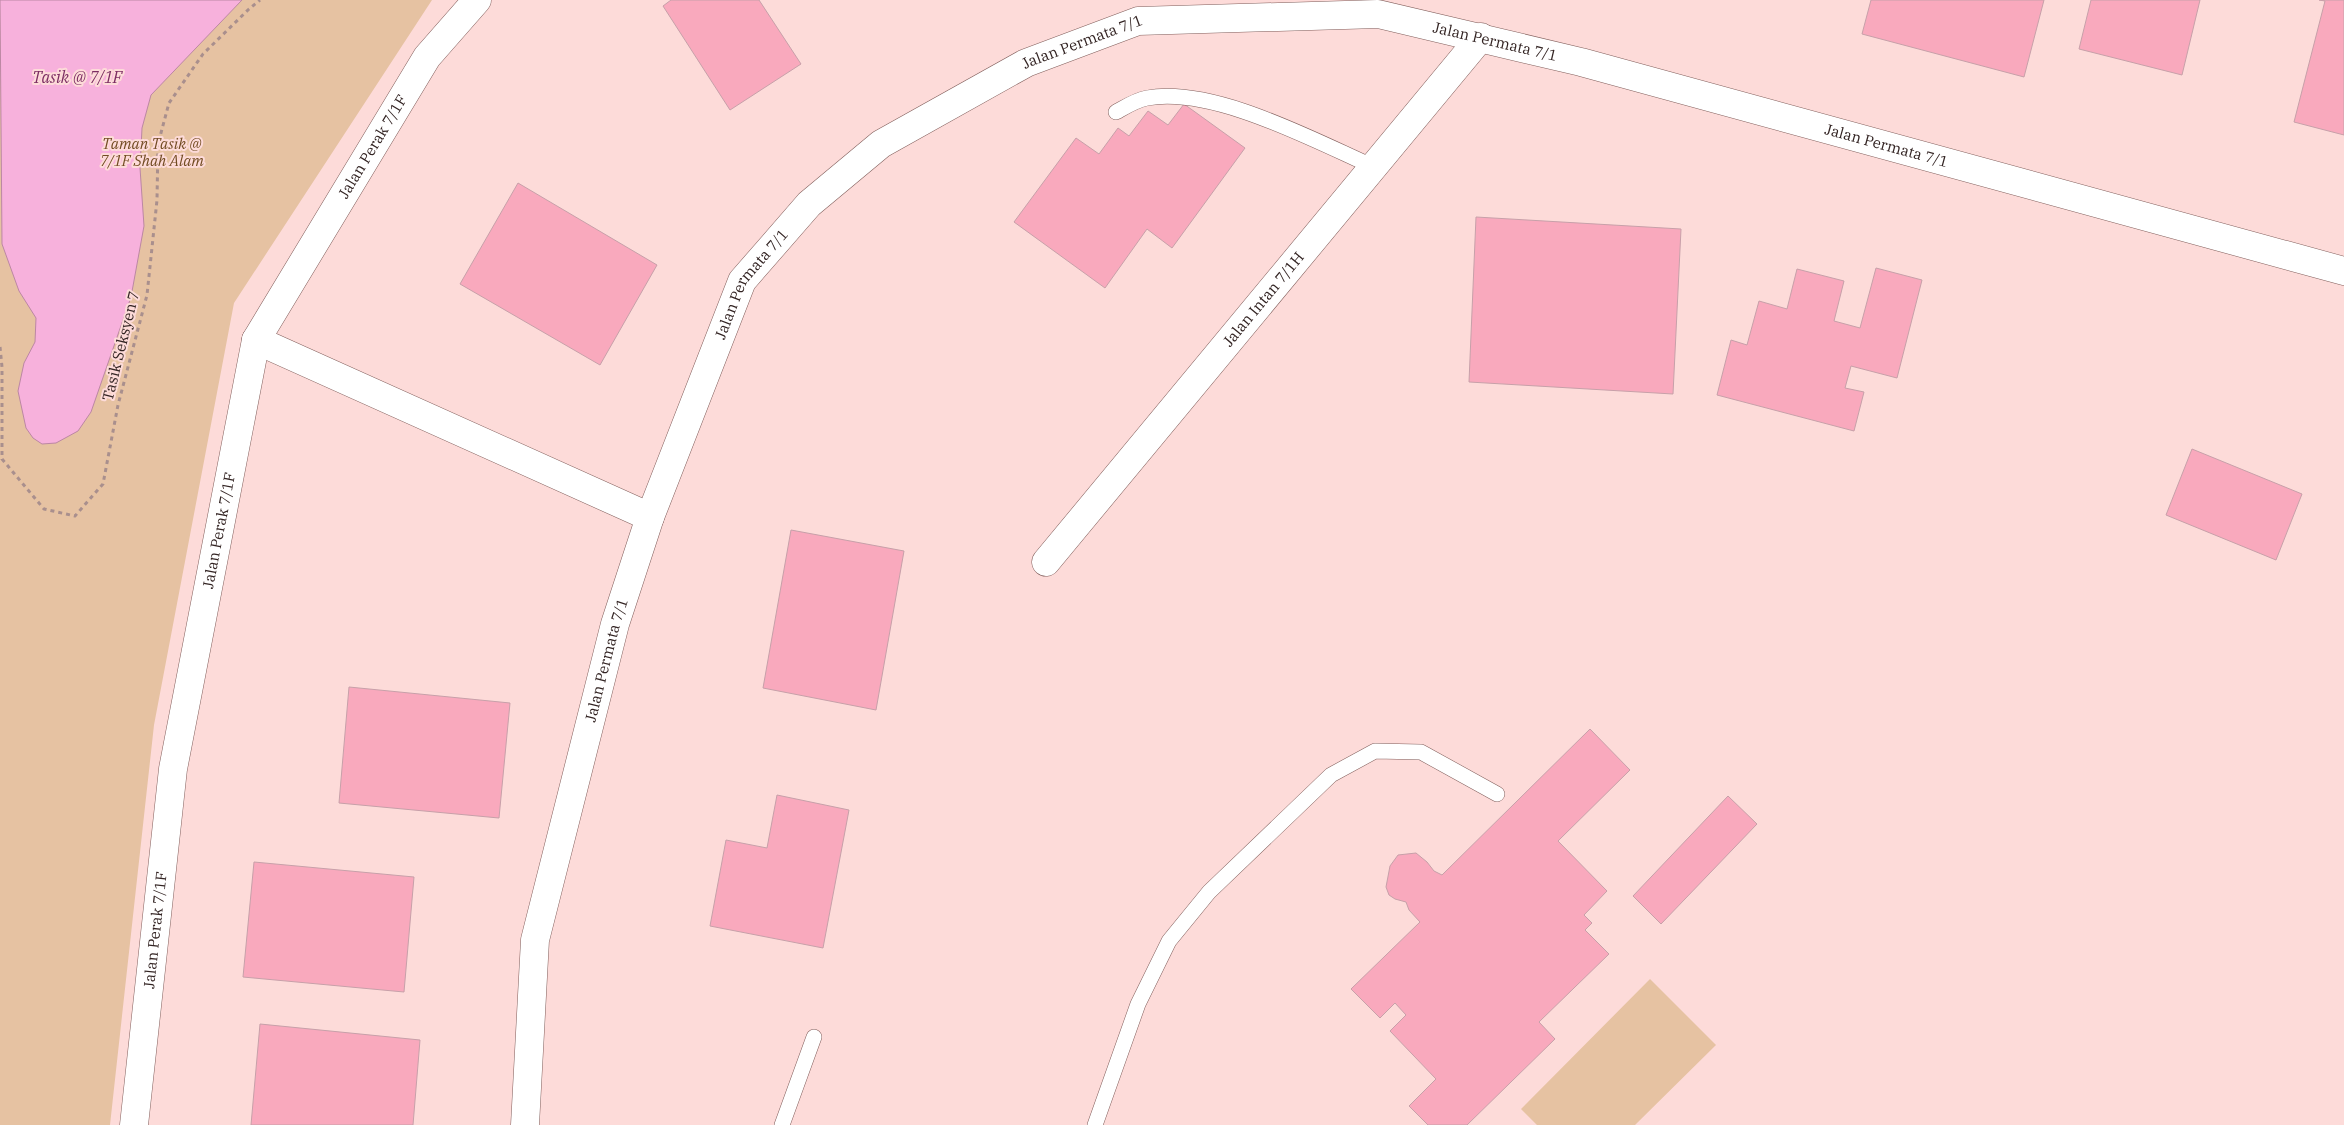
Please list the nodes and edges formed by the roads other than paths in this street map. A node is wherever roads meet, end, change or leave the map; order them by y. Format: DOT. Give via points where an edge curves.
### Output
graph roads {
  1 [pos="478,0"];
  2 [pos="1481,38"];
  3 [pos="1116,112"];
  4 [pos="1374,167"];
  5 [pos="2344,271"];
  6 [pos="256,340"];
  7 [pos="650,517"];
  8 [pos="1046,562"];
  9 [pos="1497,794"];
  10 [pos="814,1038"];
  11 [pos="134,1125"];
  12 [pos="524,1125"];
  13 [pos="782,1125"];
  14 [pos="1095,1125"];
  1 -- 6 [label="street, Jalan Perak 7/1F" via="427,57"];
  2 -- 4 [label="street, Jalan Intan 7/1H"];
  2 -- 5 [label="street, Jalan Permata 7/1" via="1581,62"];
  2 -- 7 [label="street, Jalan Permata 7/1" via="1378,14 1138,21 1026,63 881,144 809,204 742,281"];
  3 -- 4 [label="lane" via="1145,98 1175,96 1202,100 1241,111"];
  4 -- 8 [label="street, Jalan Intan 7/1H"];
  6 -- 7 [label="street"];
  6 -- 11 [label="street, Jalan Perak 7/1F" via="173,769"];
  7 -- 12 [label="street, Jalan Permata 7/1" via="615,624 535,940"];
  9 -- 14 [label="lane" via="1421,752 1375,751 1331,775 1209,892 1169,941 1138,1004"];
  10 -- 13 [label="lane"];
}
